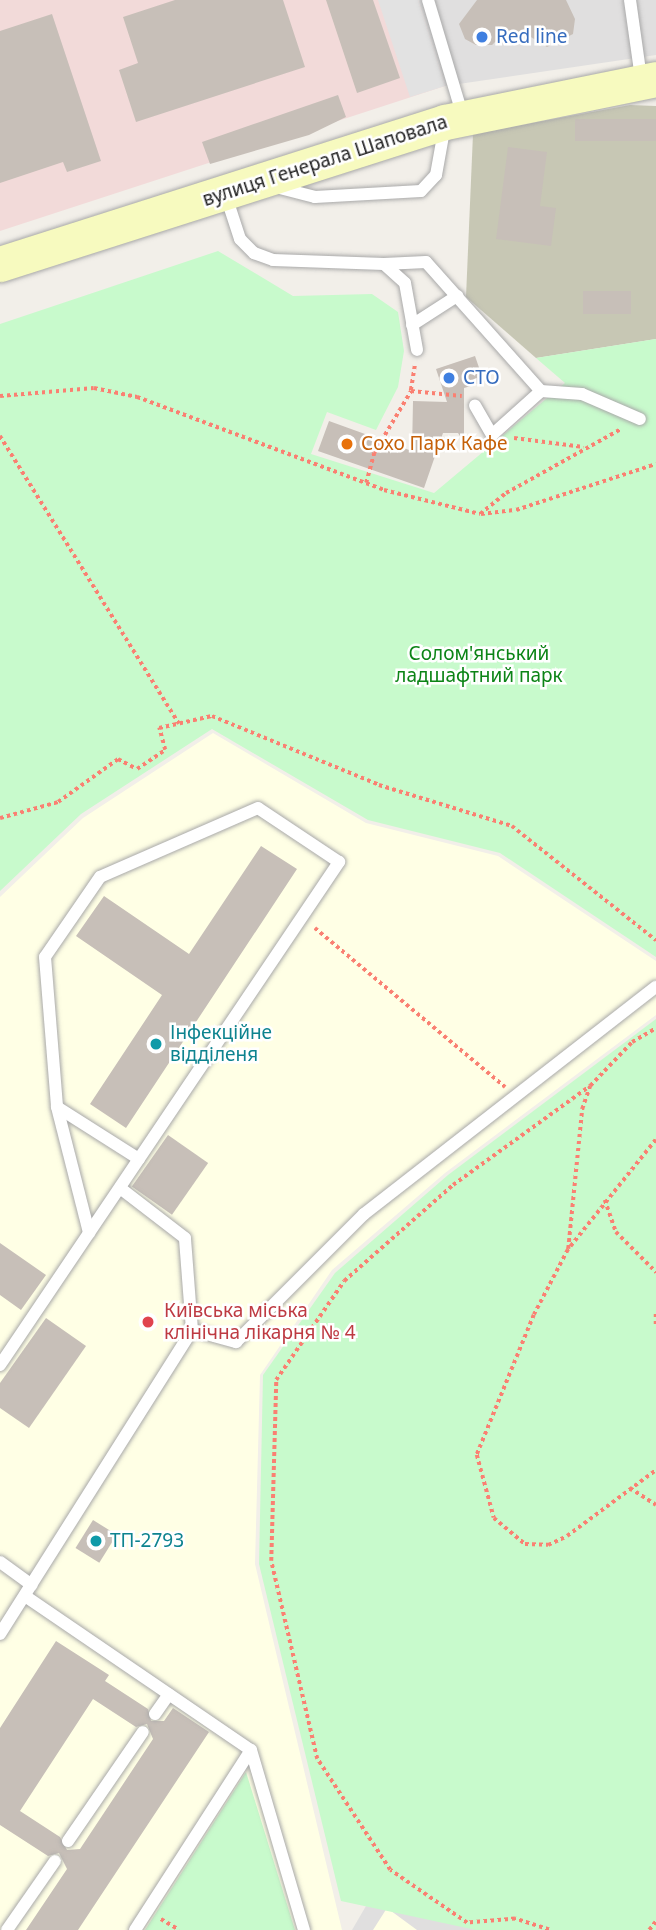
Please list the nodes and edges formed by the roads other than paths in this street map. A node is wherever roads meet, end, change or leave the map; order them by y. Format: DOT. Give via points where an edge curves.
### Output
graph roads {
  1 [pos="428,0"];
  2 [pos="630,0"];
  3 [pos="648,79"];
  4 [pos="454,119"];
  5 [pos="240,187"];
  6 [pos="0,264"];
  7 [pos="384,264"];
  8 [pos="457,296"];
  9 [pos="412,325"];
  10 [pos="417,350"];
  11 [pos="541,391"];
  12 [pos="475,406"];
  13 [pos="640,419"];
  14 [pos="656,987"];
  15 [pos="57,1107"];
  16 [pos="139,1160"];
  17 [pos="120,1188"];
  18 [pos="89,1233"];
  19 [pos="192,1330"];
  20 [pos="0,1365"];
  21 [pos="0,1562"];
  22 [pos="29,1590"];
  23 [pos="0,1634"];
  24 [pos="169,1694"];
  25 [pos="155,1714"];
  26 [pos="143,1732"];
  27 [pos="251,1750"];
  28 [pos="68,1842"];
  29 [pos="55,1861"];
  30 [pos="7,1930"];
  31 [pos="135,1930"];
  32 [pos="304,1930"];
  1 -- 4 [label="lane"];
  2 -- 3 [label="lane"];
  3 -- 4 [label="street, вулиця Генерала Шаповала"];
  4 -- 5 [label="street, вулиця Генерала Шаповала"];
  4 -- 5 [label="lane" via="436,175 421,191 315,197"];
  5 -- 6 [label="street, вулиця Генерала Шаповала"];
  5 -- 7 [label="lane" via="240,239 254,253 274,260"];
  7 -- 8 [label="lane" via="426,262"];
  7 -- 9 [label="lane" via="405,283"];
  8 -- 9 [label="lane"];
  8 -- 11 [label="lane"];
  9 -- 10 [label="lane"];
  11 -- 12 [label="lane" via="492,435"];
  11 -- 13 [label="lane" via="582,394"];
  14 -- 19 [label="lane" via="364,1214 236,1342"];
  15 -- 16 [label="lane"];
  15 -- 16 [label="lane" via="45,957 100,877 258,808 340,862"];
  15 -- 18 [label="lane"];
  16 -- 17 [label="lane"];
  17 -- 18 [label="lane"];
  17 -- 19 [label="lane" via="185,1238"];
  18 -- 20 [label="lane"];
  19 -- 22 [label="lane"];
  21 -- 22 [label="lane"];
  22 -- 23 [label="lane"];
  22 -- 24 [label="lane"];
  24 -- 25 [label="lane"];
  24 -- 27 [label="lane"];
  26 -- 28 [label="lane"];
  27 -- 31 [label="lane"];
  27 -- 32 [label="lane"];
  29 -- 30 [label="lane"];
}
